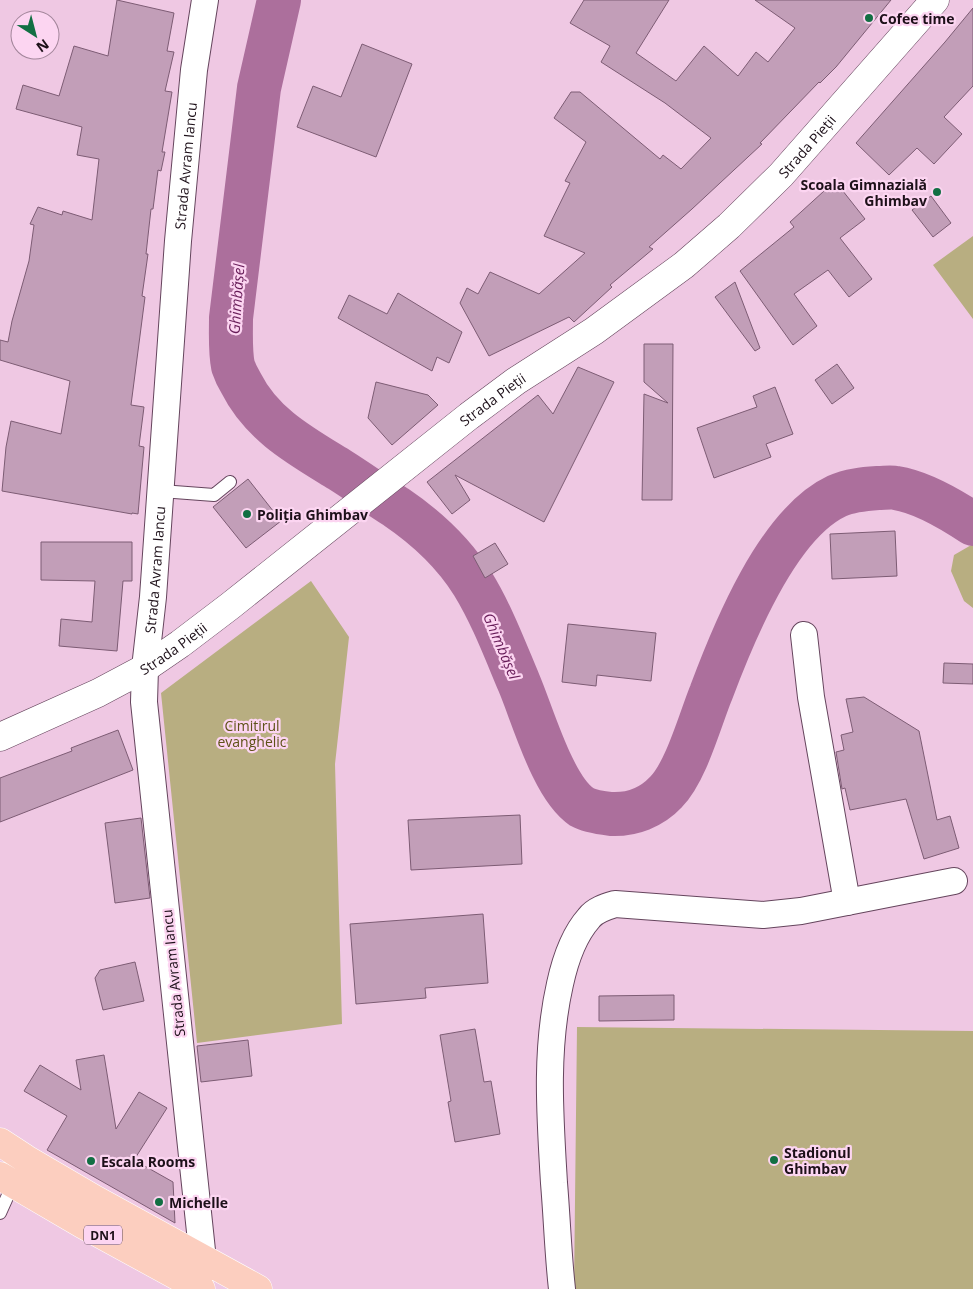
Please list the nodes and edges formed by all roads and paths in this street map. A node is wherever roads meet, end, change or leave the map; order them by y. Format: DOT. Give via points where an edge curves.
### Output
graph roads {
  1 [pos="205,0"];
  2 [pos="935,0"];
  3 [pos="230,482"];
  4 [pos="161,491"];
  5 [pos="804,635"];
  6 [pos="145,668"];
  7 [pos="0,737"];
  8 [pos="954,881"];
  9 [pos="847,902"];
  10 [pos="0,1142"];
  11 [pos="6,1180"];
  12 [pos="0,1213"];
  13 [pos="203,1260"];
  14 [pos="201,1289"];
  15 [pos="258,1289"];
  16 [pos="562,1289"];
  1 -- 4 [label="street, Strada Avram Iancu" via="194,70 178,241"];
  2 -- 6 [label="street, Strada Pieții" via="781,175 684,265 594,331 516,381 230,606"];
  3 -- 4 [label="lane" via="214,495"];
  4 -- 6 [label="street, Strada Avram Iancu" via="154,597"];
  5 -- 9 [label="street" via="811,697"];
  6 -- 7 [label="street, Strada Pieții"];
  6 -- 13 [label="street, Strada Avram Iancu" via="144,702"];
  8 -- 9 [label="street"];
  9 -- 16 [label="street" via="763,915 615,904 589,917 565,963 554,1010 549,1060 549,1108"];
  10 -- 13 [label="highway, DN1"];
  11 -- 12 [label="lane"];
  11 -- 14 [label="highway, DN1"];
  13 -- 15 [label="highway, DN1"];
}
